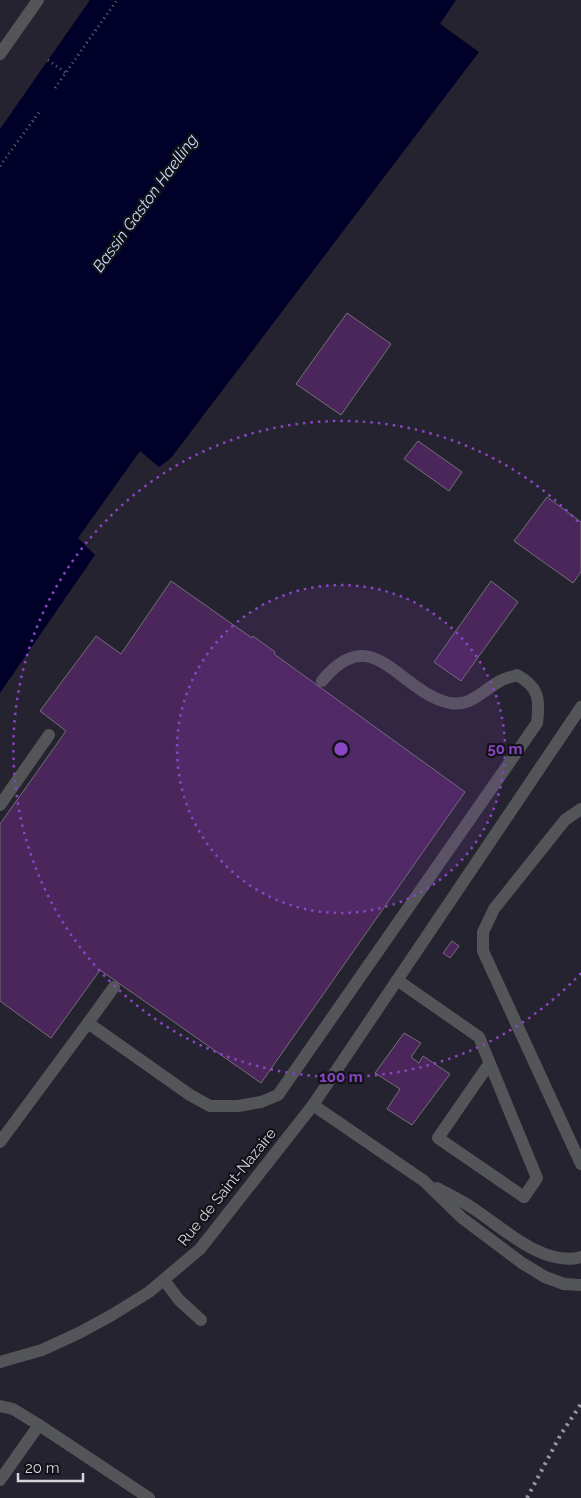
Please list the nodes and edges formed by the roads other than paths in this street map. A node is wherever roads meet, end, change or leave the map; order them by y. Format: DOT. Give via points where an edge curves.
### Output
graph roads {
  1 [pos="38,0"];
  2 [pos="0,54"];
  3 [pos="322,681"];
  4 [pos="581,707"];
  5 [pos="575,724"];
  6 [pos="50,735"];
  7 [pos="0,805"];
  8 [pos="581,809"];
  9 [pos="397,980"];
  10 [pos="114,987"];
  11 [pos="88,1023"];
  12 [pos="489,1064"];
  13 [pos="313,1105"];
  14 [pos="0,1142"];
  15 [pos="581,1164"];
  16 [pos="424,1180"];
  17 [pos="581,1257"];
  18 [pos="164,1280"];
  19 [pos="581,1285"];
  20 [pos="201,1320"];
  21 [pos="0,1362"];
  22 [pos="0,1406"];
  23 [pos="39,1425"];
  24 [pos="0,1480"];
  25 [pos="149,1498"];
  1 -- 2 [label="street"];
  3 -- 11 [label="street" via="348,657 367,655 430,695 451,703 468,701 501,680 516,676 530,682 540,701 537,723 278,1095 253,1103 210,1106"];
  4 -- 5 [label="street, Rue de Saint-Nazaire"];
  5 -- 9 [label="street, Rue de Saint-Nazaire"];
  6 -- 7 [label="street"];
  8 -- 15 [label="street" via="565,820 494,909 483,932 483,951"];
  9 -- 12 [label="street" via="479,1037"];
  9 -- 13 [label="street, Rue de Saint-Nazaire"];
  10 -- 11 [label="street"];
  11 -- 14 [label="street"];
  12 -- 12 [label="street" via="537,1178 524,1197 438,1138"];
  13 -- 16 [label="street"];
  13 -- 18 [label="street, Rue de Saint-Nazaire" via="200,1249"];
  16 -- 17 [label="street" via="471,1207 528,1247 563,1260"];
  16 -- 19 [label="street" via="462,1218 522,1263 545,1277 564,1284"];
  18 -- 20 [label="street" via="179,1300"];
  18 -- 21 [label="street, Rue de Saint-Nazaire" via="79,1333 42,1350"];
  22 -- 23 [label="street" via="12,1409"];
  23 -- 24 [label="street"];
  23 -- 25 [label="street"];
}
